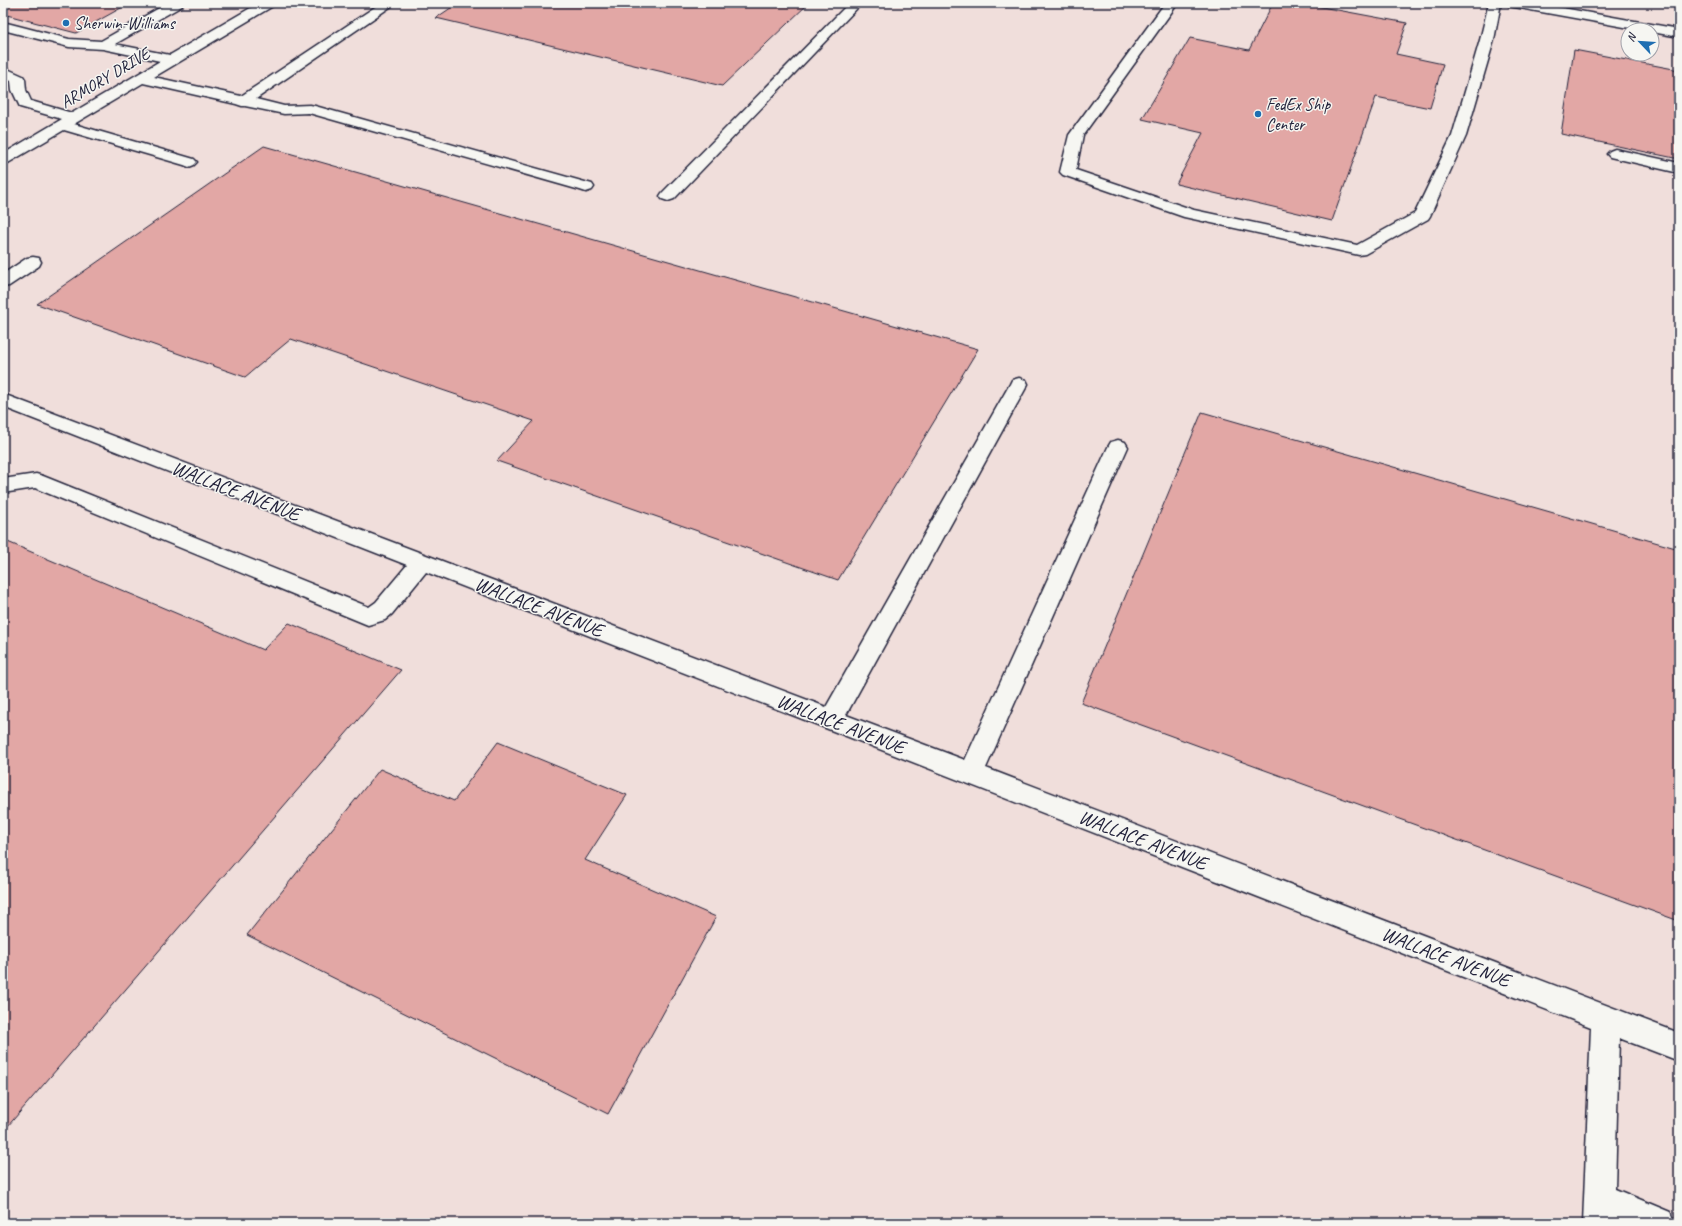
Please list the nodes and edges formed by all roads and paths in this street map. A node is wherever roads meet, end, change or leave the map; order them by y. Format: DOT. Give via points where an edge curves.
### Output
graph roads {
  1 [pos="177,3"];
  2 [pos="268,3"];
  3 [pos="390,3"];
  4 [pos="856,3"];
  5 [pos="1172,3"];
  6 [pos="1495,3"];
  7 [pos="1514,3"];
  8 [pos="1597,3"];
  9 [pos="1534,5"];
  10 [pos="1595,18"];
  11 [pos="3,26"];
  12 [pos="1679,33"];
  13 [pos="103,45"];
  14 [pos="172,60"];
  15 [pos="3,71"];
  16 [pos="141,78"];
  17 [pos="242,102"];
  18 [pos="68,122"];
  19 [pos="1615,154"];
  20 [pos="3,160"];
  21 [pos="189,162"];
  22 [pos="1679,168"];
  23 [pos="586,187"];
  24 [pos="668,196"];
  25 [pos="33,262"];
  26 [pos="3,282"];
  27 [pos="1020,384"];
  28 [pos="3,400"];
  29 [pos="1118,447"];
  30 [pos="3,486"];
  31 [pos="422,562"];
  32 [pos="831,720"];
  33 [pos="971,774"];
  34 [pos="1605,1019"];
  35 [pos="1679,1047"];
  36 [pos="1599,1210"];
  37 [pos="1659,1223"];
  1 -- 13 [label="street"];
  2 -- 14 [label="street, ARMORY DRIVE"];
  3 -- 17 [label="street"];
  4 -- 24 [label="street"];
  5 -- 6 [label="street" via="1076,135 1068,172 1190,214 1359,250 1422,216 1460,136"];
  7 -- 9 [label="street"];
  8 -- 10 [label="street"];
  9 -- 10 [label="street"];
  10 -- 12 [label="street"];
  11 -- 13 [label="street" via="69,44"];
  13 -- 14 [label="street"];
  14 -- 16 [label="street, ARMORY DRIVE"];
  15 -- 18 [label="street" via="18,78 19,90 25,104"];
  16 -- 17 [label="street"];
  16 -- 18 [label="street, ARMORY DRIVE"];
  17 -- 23 [label="street" via="284,110 310,109"];
  18 -- 20 [label="street, ARMORY DRIVE"];
  18 -- 21 [label="street"];
  19 -- 22 [label="street"];
  25 -- 26 [label="street"];
  27 -- 32 [label="street"];
  28 -- 31 [label="street, WALLACE AVENUE"];
  29 -- 33 [label="street"];
  30 -- 31 [label="street" via="36,482 368,616 377,614 384,608"];
  31 -- 32 [label="street, WALLACE AVENUE"];
  32 -- 33 [label="street, WALLACE AVENUE"];
  33 -- 34 [label="street, WALLACE AVENUE"];
  34 -- 35 [label="street, WALLACE AVENUE"];
  34 -- 36 [label="street"];
  36 -- 37 [label="street"];
}
